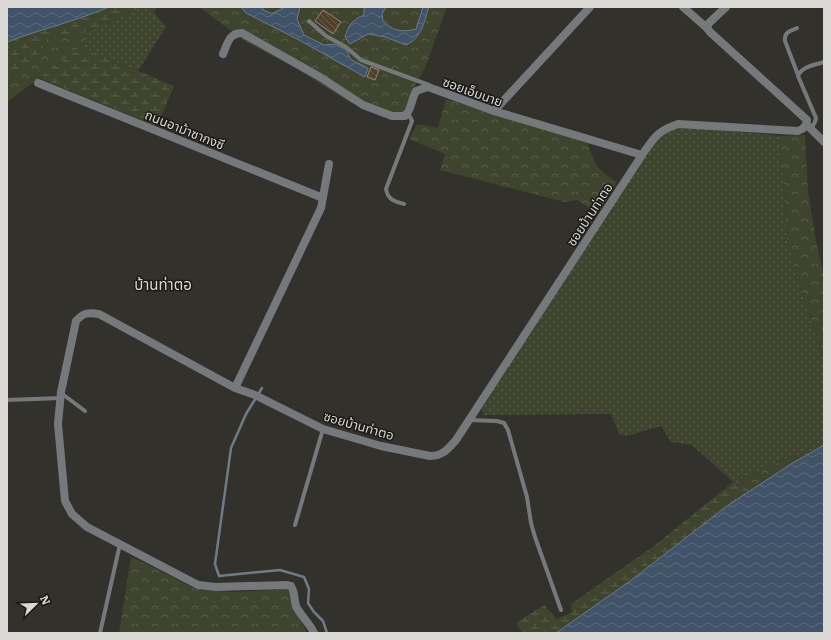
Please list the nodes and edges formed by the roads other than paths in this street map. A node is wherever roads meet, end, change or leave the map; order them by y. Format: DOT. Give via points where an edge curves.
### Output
graph roads {
  1 [pos="590,7"];
  2 [pos="683,7"];
  3 [pos="726,7"];
  4 [pos="309,21"];
  5 [pos="707,28"];
  6 [pos="797,28"];
  7 [pos="223,54"];
  8 [pos="824,62"];
  9 [pos="798,76"];
  10 [pos="38,83"];
  11 [pos="496,110"];
  12 [pos="408,113"];
  13 [pos="809,127"];
  14 [pos="824,142"];
  15 [pos="642,155"];
  16 [pos="329,164"];
  17 [pos="323,198"];
  18 [pos="404,204"];
  19 [pos="236,388"];
  20 [pos="60,395"];
  21 [pos="7,400"];
  22 [pos="85,411"];
  23 [pos="469,420"];
  24 [pos="323,429"];
  25 [pos="295,525"];
  26 [pos="120,544"];
  27 [pos="561,610"];
  28 [pos="100,633"];
  29 [pos="314,633"];
  1 -- 11 [label="street"];
  2 -- 5 [label="street"];
  3 -- 5 [label="street"];
  4 -- 11 [label="lane" via="361,60"];
  5 -- 13 [label="street" via="807,120"];
  6 -- 9 [label="lane" via="788,32 785,37"];
  7 -- 12 [label="street" via="230,38 242,33 373,110 392,116 405,116"];
  8 -- 9 [label="lane" via="803,68"];
  9 -- 13 [label="lane" via="816,118"];
  10 -- 17 [label="street, ถนนอาม้าซากงซี"];
  11 -- 12 [label="street, ซอยเอ็มนาย" via="428,87 416,91"];
  11 -- 15 [label="street, ซอยเอ็มนาย"];
  12 -- 18 [label="lane" via="412,121 386,188 390,199"];
  13 -- 14 [label="street"];
  13 -- 15 [label="street, ซอยบ้านท่าตอ" via="798,131 678,124 665,128 655,136"];
  15 -- 23 [label="street, ซอยบ้านท่าตอ"];
  16 -- 17 [label="street"];
  17 -- 19 [label="street" via="321,208"];
  19 -- 20 [label="street, ซอยบ้านท่าตอ" via="99,314 91,313 83,314 76,321"];
  19 -- 24 [label="street, ซอยบ้านท่าตอ"];
  20 -- 21 [label="lane"];
  20 -- 22 [label="lane"];
  20 -- 26 [label="street, ซอยบ้านท่าตอ" via="58,424 65,501 72,514 87,527"];
  23 -- 24 [label="street, ซอยบ้านท่าตอ" via="456,440 438,456 380,446"];
  23 -- 27 [label="lane" via="497,421 504,423 508,430 527,497 535,537"];
  24 -- 25 [label="lane"];
  26 -- 28 [label="lane"];
  26 -- 29 [label="street, ซอยบ้านท่าตอ" via="198,585 291,586 295,593 295,603"];
}
